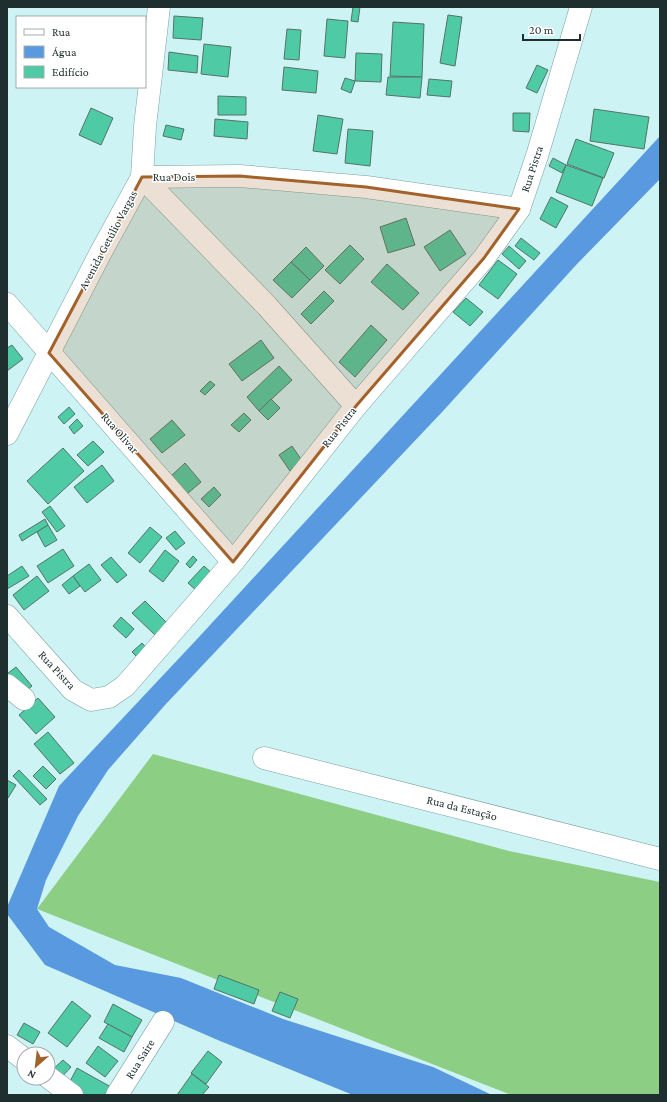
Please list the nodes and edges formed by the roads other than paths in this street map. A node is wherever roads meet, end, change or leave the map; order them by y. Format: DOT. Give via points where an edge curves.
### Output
graph roads {
  1 [pos="158,7"];
  2 [pos="582,7"];
  3 [pos="142,177"];
  4 [pos="519,209"];
  5 [pos="7,304"];
  6 [pos="49,353"];
  7 [pos="356,406"];
  8 [pos="7,434"];
  9 [pos="233,562"];
  10 [pos="7,616"];
  11 [pos="7,685"];
  12 [pos="24,699"];
  13 [pos="264,758"];
  14 [pos="660,859"];
  15 [pos="163,1022"];
  16 [pos="7,1046"];
  17 [pos="16,1053"];
  18 [pos="56,1083"];
  19 [pos="72,1095"];
  20 [pos="117,1095"];
  1 -- 3 [label="street, Avenida Getúlio Vargas"];
  2 -- 4 [label="street, Rua Pistra"];
  3 -- 4 [label="street, Rua Dois" via="240,176 366,187"];
  3 -- 6 [label="street, Avenida Getúlio Vargas"];
  3 -- 7 [label="street, Rua Dois" via="267,306"];
  4 -- 7 [label="street, Rua Pistra" via="484,258"];
  5 -- 6 [label="street, Rua Olivar"];
  6 -- 8 [label="street, Avenida Getúlio Vargas"];
  6 -- 9 [label="street, Rua Olivar"];
  7 -- 9 [label="street, Rua Pistra"];
  9 -- 10 [label="street, Rua Pistra" via="125,686 109,697 91,700 73,690"];
  11 -- 12 [label="street"];
  13 -- 14 [label="street, Rua da Estação"];
  15 -- 20 [label="street, Rua Saire"];
  16 -- 17 [label="street"];
  18 -- 19 [label="street"];
}
